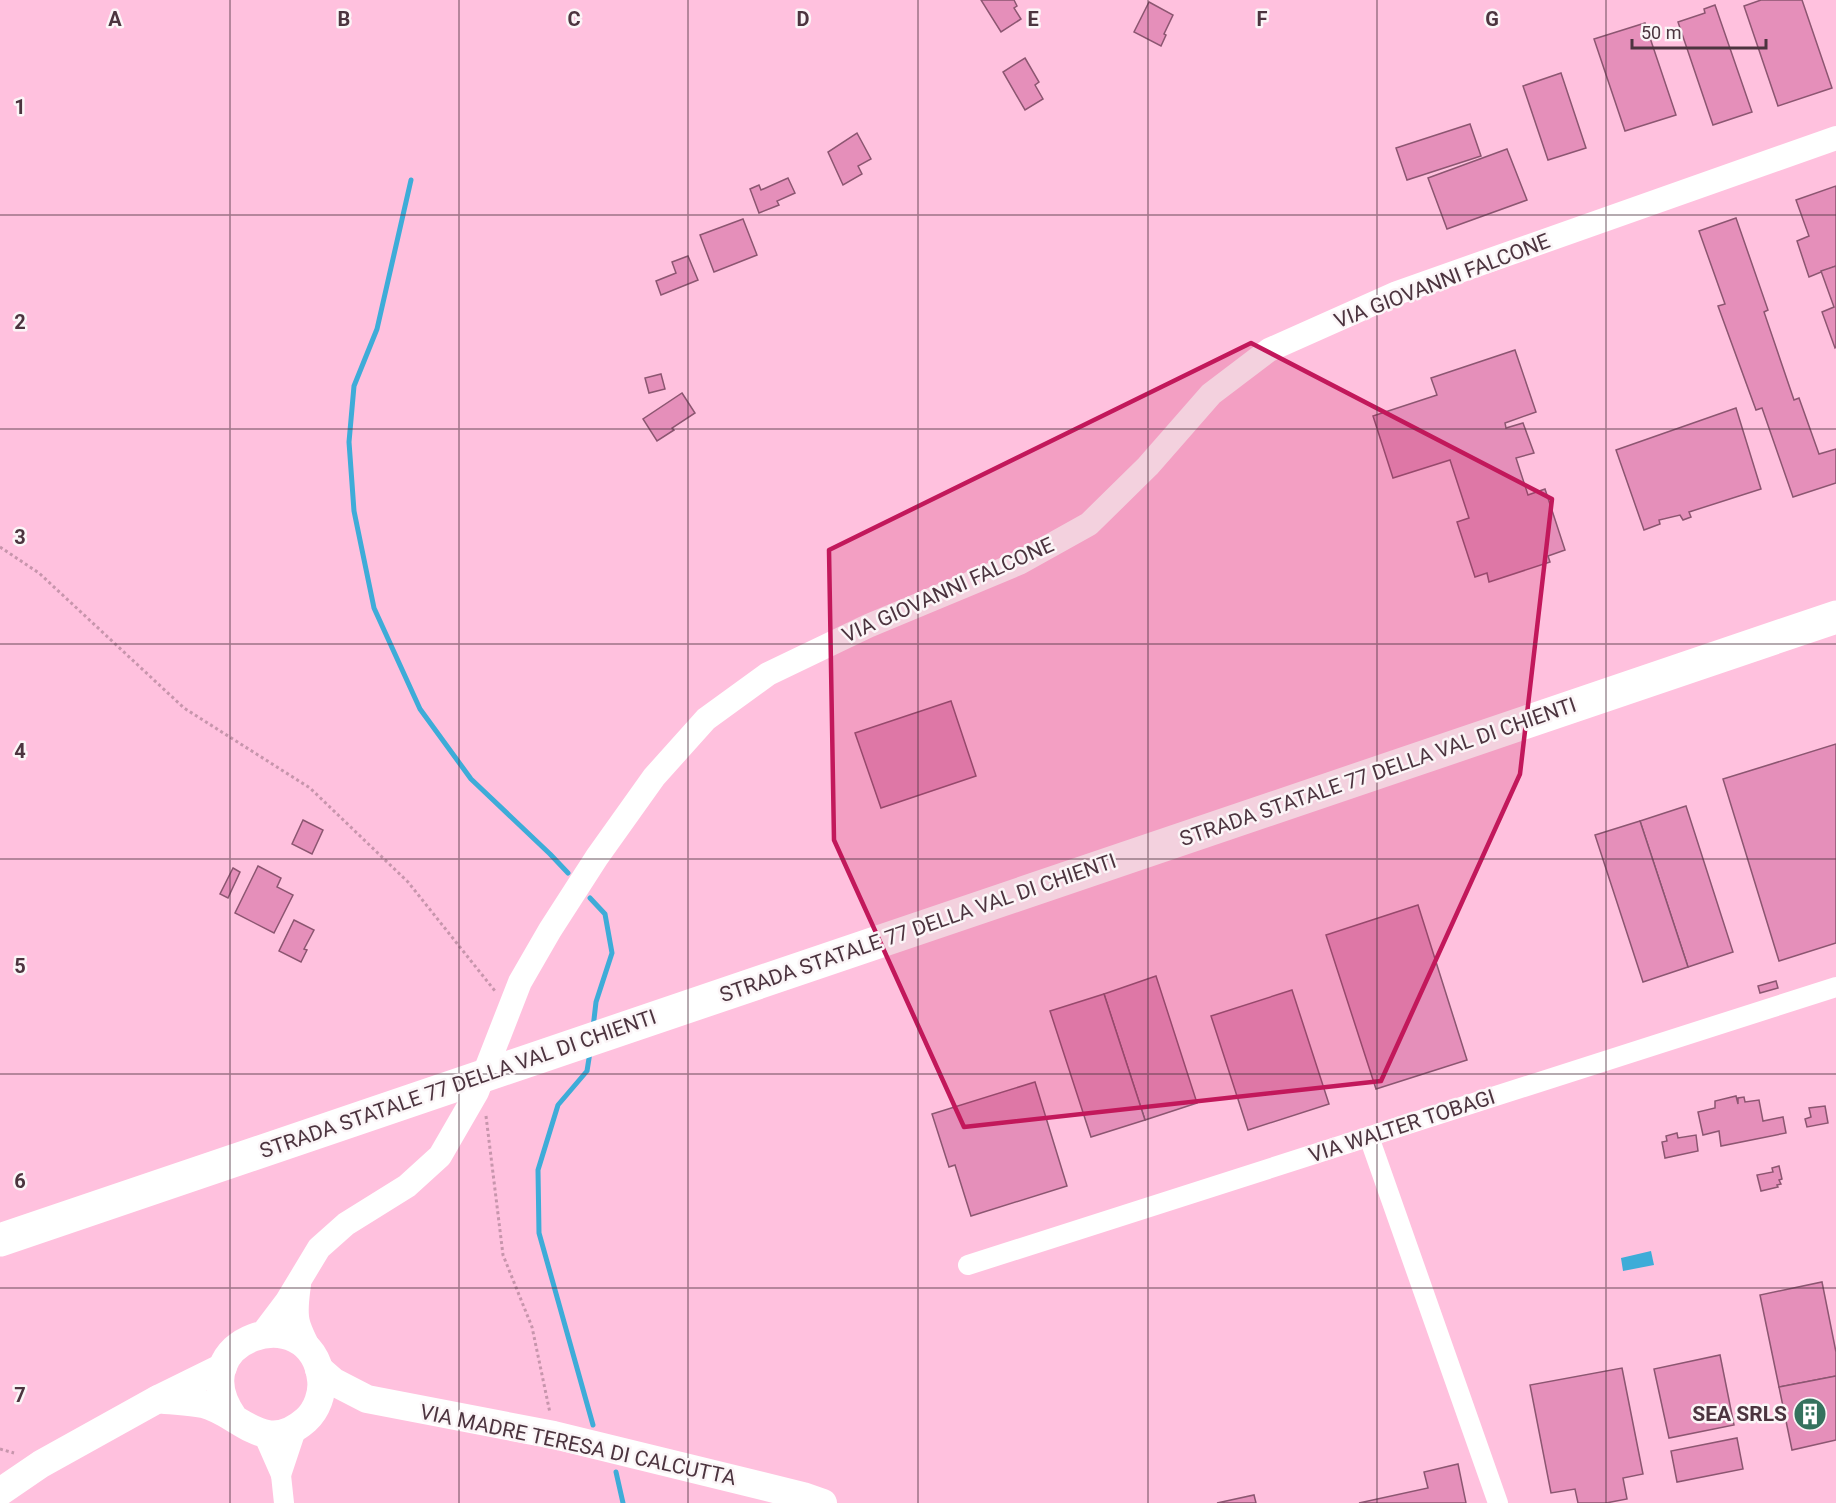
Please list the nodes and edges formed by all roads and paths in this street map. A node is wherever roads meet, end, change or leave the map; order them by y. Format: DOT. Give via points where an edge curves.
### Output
graph roads {
  1 [pos="1836,138"];
  2 [pos="0,547"];
  3 [pos="1836,596"];
  4 [pos="1836,617"];
  5 [pos="727,982"];
  6 [pos="1836,987"];
  7 [pos="509,1009"];
  8 [pos="477,1092"];
  9 [pos="1369,1137"];
  10 [pos="0,1219"];
  11 [pos="0,1240"];
  12 [pos="968,1264"];
  13 [pos="300,1276"];
  14 [pos="262,1334"];
  15 [pos="317,1363"];
  16 [pos="223,1367"];
  17 [pos="158,1399"];
  18 [pos="367,1399"];
  19 [pos="307,1417"];
  20 [pos="234,1418"];
  21 [pos="263,1434"];
  22 [pos="554,1435"];
  23 [pos="281,1475"];
  24 [pos="0,1492"];
  25 [pos="813,1499"];
  26 [pos="284,1503"];
  27 [pos="1498,1503"];
  1 -- 7 [label="street, VIA GIOVANNI FALCONE" via="1397,293 1269,350 1211,394 1148,466 1089,524 1019,563 868,626 768,674 706,719 654,777 550,930"];
  2 -- 7 [label="path" via="39,573 184,708 310,788 408,882"];
  3 -- 5 [label="highway, STRADA STATALE 77 DELLA VAL DI CHIENTI"];
  4 -- 5 [label="highway, STRADA STATALE 77 DELLA VAL DI CHIENTI"];
  5 -- 10 [label="highway, STRADA STATALE 77 DELLA VAL DI CHIENTI"];
  5 -- 11 [label="highway, STRADA STATALE 77 DELLA VAL DI CHIENTI"];
  6 -- 9 [label="street, VIA WALTER TOBAGI"];
  7 -- 8 [label="street, VIA GIOVANNI FALCONE"];
  8 -- 13 [label="street, VIA GIOVANNI FALCONE" via="440,1156 407,1186 346,1224 318,1248"];
  8 -- 22 [label="path" via="488,1122 503,1255 532,1327"];
  9 -- 12 [label="street, VIA WALTER TOBAGI"];
  9 -- 27 [label="street"];
  13 -- 14 [label="street, VIA GIOVANNI FALCONE"];
  13 -- 15 [label="street, VIA GIOVANNI FALCONE" via="298,1328"];
  14 -- 15 [label="main road" via="291,1338 304,1346"];
  14 -- 16 [label="main road" via="238,1346"];
  15 -- 18 [label="main road, VIA MADRE TERESA DI CALCUTTA" via="334,1382"];
  15 -- 19 [label="main road" via="321,1388"];
  16 -- 17 [label="main road"];
  16 -- 20 [label="main road" via="222,1394"];
  17 -- 20 [label="main road" via="204,1405"];
  17 -- 24 [label="main road" via="41,1464"];
  18 -- 19 [label="main road, VIA MADRE TERESA DI CALCUTTA"];
  18 -- 22 [label="main road, VIA MADRE TERESA DI CALCUTTA"];
  19 -- 21 [label="main road" via="286,1432"];
  19 -- 23 [label="street"];
  20 -- 21 [label="main road"];
  21 -- 23 [label="street"];
  22 -- 25 [label="main road, VIA MADRE TERESA DI CALCUTTA"];
  23 -- 26 [label="street"];
}
